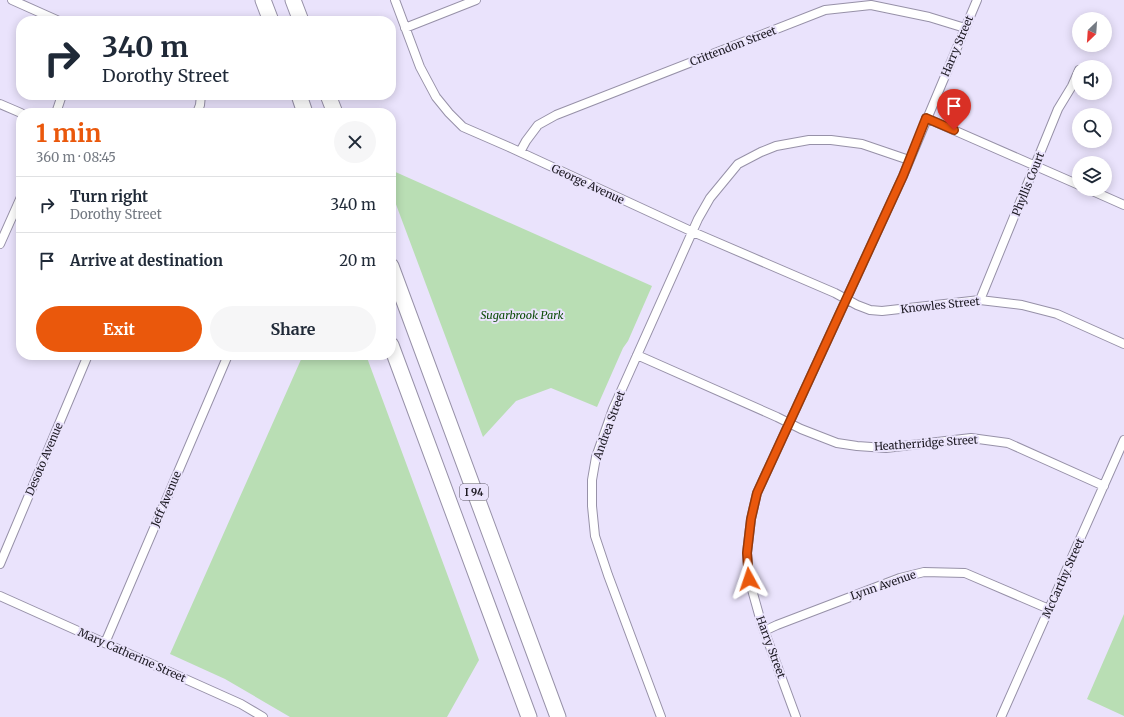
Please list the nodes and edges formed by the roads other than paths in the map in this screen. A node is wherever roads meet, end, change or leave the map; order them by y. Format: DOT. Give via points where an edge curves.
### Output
graph roads {
  1 [pos="12,0"];
  2 [pos="264,0"];
  3 [pos="293,0"];
  4 [pos="395,0"];
  5 [pos="476,0"];
  6 [pos="977,0"];
  7 [pos="857,3"];
  8 [pos="48,16"];
  9 [pos="269,16"];
  10 [pos="299,16"];
  11 [pos="405,28"];
  12 [pos="965,28"];
  13 [pos="1072,86"];
  14 [pos="0,104"];
  15 [pos="16,111"];
  16 [pos="926,118"];
  17 [pos="520,152"];
  18 [pos="909,160"];
  19 [pos="1035,165"];
  20 [pos="1072,182"];
  21 [pos="1104,196"];
  22 [pos="1124,205"];
  23 [pos="16,208"];
  24 [pos="692,232"];
  25 [pos="1,240"];
  26 [pos="396,280"];
  27 [pos="847,299"];
  28 [pos="980,300"];
  29 [pos="1124,344"];
  30 [pos="637,355"];
  31 [pos="396,358"];
  32 [pos="86,360"];
  33 [pos="226,360"];
  34 [pos="789,423"];
  35 [pos="1124,440"];
  36 [pos="1104,486"];
  37 [pos="0,564"];
  38 [pos="0,596"];
  39 [pos="1049,609"];
  40 [pos="764,631"];
  41 [pos="105,642"];
  42 [pos="263,717"];
  43 [pos="529,717"];
  44 [pos="558,717"];
  45 [pos="661,717"];
  46 [pos="796,717"];
  47 [pos="1001,717"];
  1 -- 8 [label="street"];
  2 -- 9 [label="highway"];
  3 -- 10 [label="highway"];
  4 -- 11 [label="street, George Avenue"];
  5 -- 11 [label="street"];
  6 -- 12 [label="street, Harry Street"];
  7 -- 12 [label="street, Crittendon Street" via="930,17"];
  7 -- 17 [label="street, Crittendon Street" via="825,10 556,115 538,125"];
  11 -- 17 [label="street, George Avenue" via="420,67 436,97 449,113 463,127"];
  12 -- 16 [label="street, Harry Street"];
  13 -- 19 [label="street, Phyllis Court" via="1058,109"];
  14 -- 15 [label="street"];
  16 -- 18 [label="street, Harry Street"];
  16 -- 19 [label="street"];
  17 -- 24 [label="street, George Avenue"];
  18 -- 24 [label="street, Andrea Street" via="862,144 831,140 810,140 776,146 738,164 710,198"];
  18 -- 27 [label="street, Harry Street"];
  19 -- 20 [label="street"];
  19 -- 28 [label="street, Phyllis Court"];
  21 -- 22 [label="street"];
  23 -- 25 [label="street"];
  24 -- 27 [label="street, George Avenue"];
  24 -- 30 [label="street, Andrea Street"];
  26 -- 44 [label="highway, I 94"];
  27 -- 28 [label="street, Knowles Street" via="870,310 882,311"];
  27 -- 34 [label="street, Harry Street"];
  28 -- 29 [label="street, Knowles Street" via="1022,305 1057,314"];
  30 -- 34 [label="street, Heatherridge Street"];
  30 -- 45 [label="street, Andrea Street" via="613,409 596,457 592,480 592,506 595,536"];
  31 -- 43 [label="highway, I 94"];
  32 -- 37 [label="street, Desoto Avenue"];
  33 -- 41 [label="street, Jeff Avenue"];
  34 -- 36 [label="street, Heatherridge Street" via="837,443 857,446 886,448 971,438 1008,443"];
  34 -- 40 [label="street, Harry Street" via="757,493 751,519 747,553 749,579"];
  35 -- 36 [label="street, McCarthy Street"];
  36 -- 39 [label="street, McCarthy Street"];
  38 -- 41 [label="street, Mary Catherine Street"];
  39 -- 40 [label="street, Lynn Avenue" via="965,573 924,572 900,578"];
  39 -- 47 [label="street, McCarthy Street"];
  40 -- 46 [label="street, Harry Street"];
  41 -- 42 [label="street, Mary Catherine Street" via="242,704"];
}
